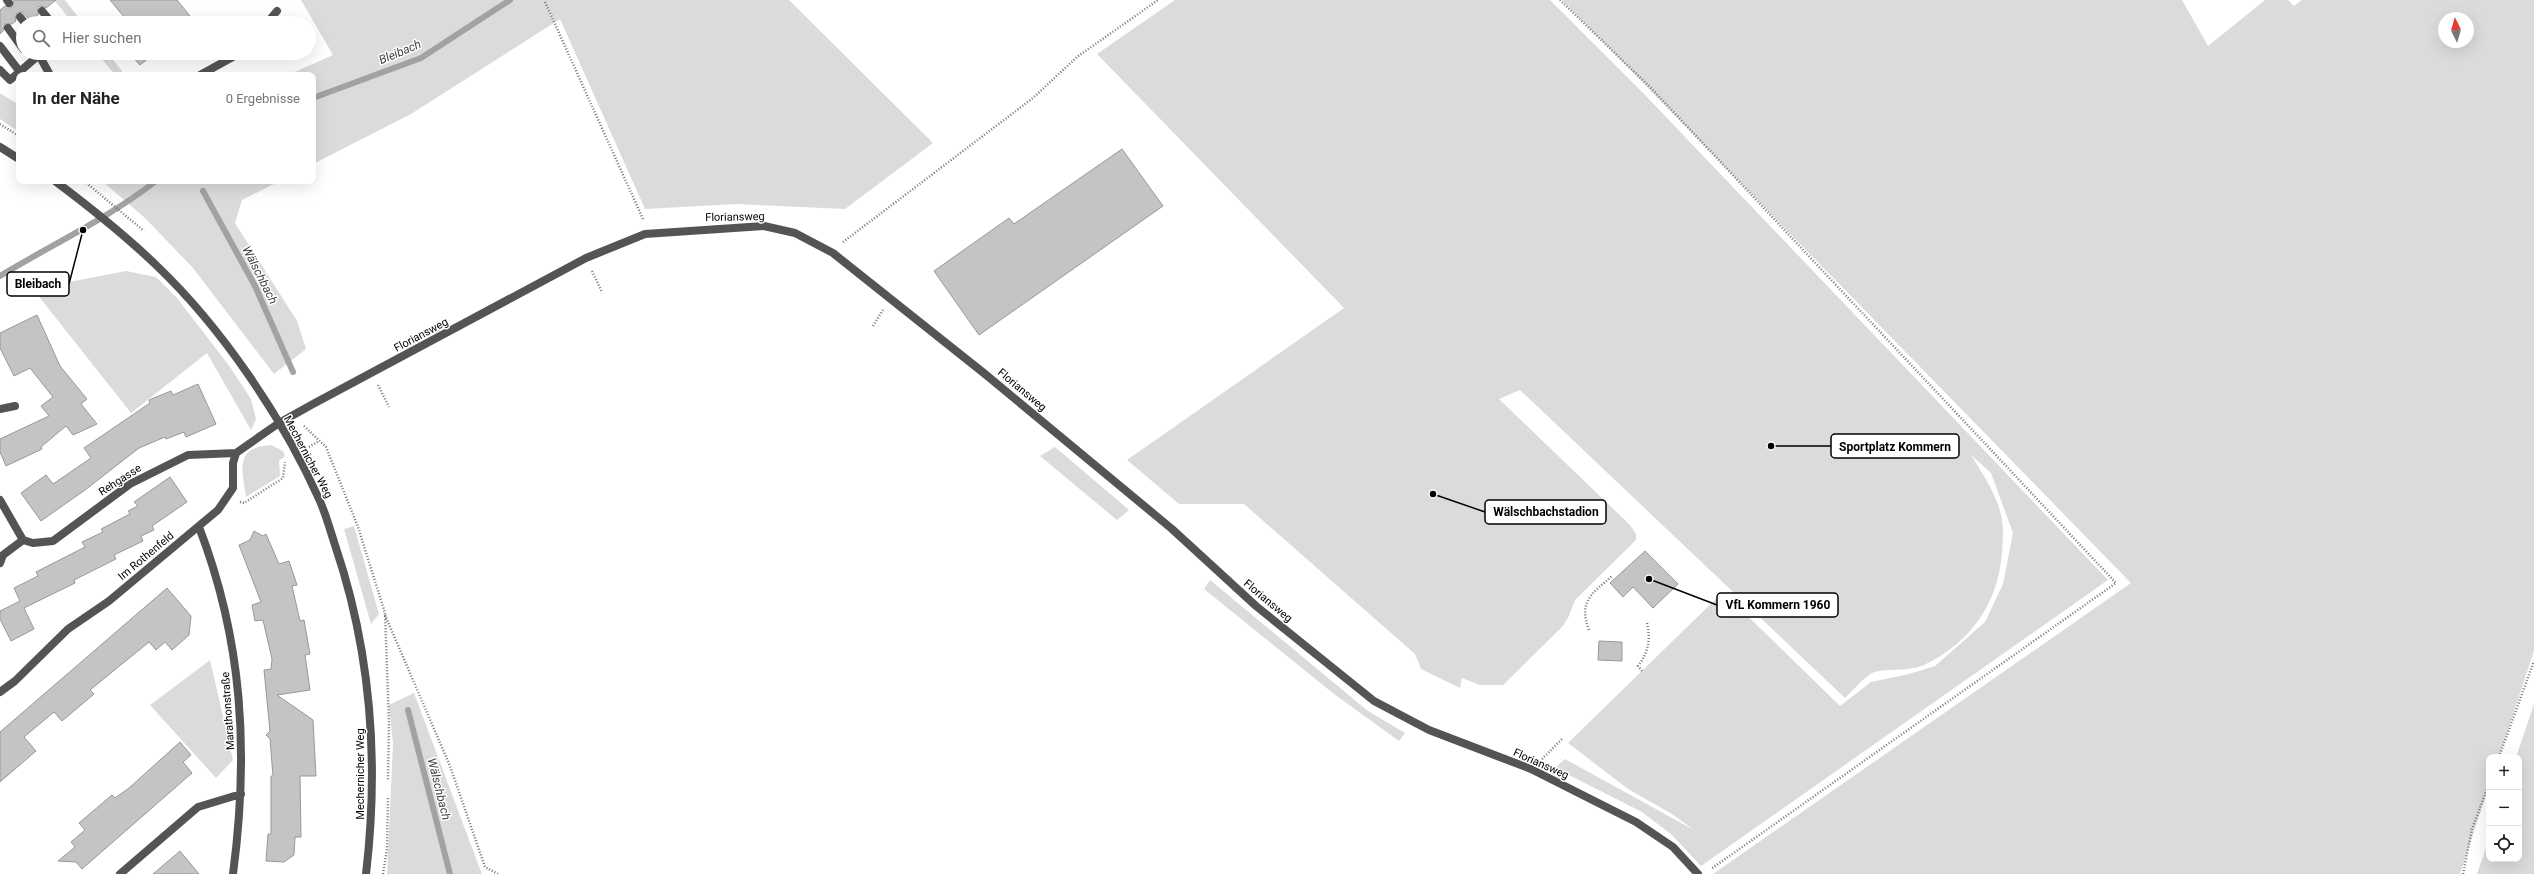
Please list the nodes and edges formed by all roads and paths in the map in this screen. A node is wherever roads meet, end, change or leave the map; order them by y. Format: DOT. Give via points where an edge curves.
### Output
graph roads {
  1 [pos="1158,0"];
  2 [pos="1560,0"];
  3 [pos="545,2"];
  4 [pos="42,11"];
  5 [pos="277,11"];
  6 [pos="46,16"];
  7 [pos="273,16"];
  8 [pos="8,28"];
  9 [pos="16,39"];
  10 [pos="0,46"];
  11 [pos="43,60"];
  12 [pos="227,60"];
  13 [pos="32,61"];
  14 [pos="0,70"];
  15 [pos="20,72"];
  16 [pos="49,72"];
  17 [pos="205,72"];
  18 [pos="16,75"];
  19 [pos="0,124"];
  20 [pos="16,134"];
  21 [pos="0,147"];
  22 [pos="16,157"];
  23 [pos="59,184"];
  24 [pos="88,184"];
  25 [pos="642,217"];
  26 [pos="135,222"];
  27 [pos="832,253"];
  28 [pos="586,258"];
  29 [pos="602,292"];
  30 [pos="890,300"];
  31 [pos="872,326"];
  32 [pos="372,374"];
  33 [pos="14,406"];
  34 [pos="389,407"];
  35 [pos="0,409"];
  36 [pos="293,415"];
  37 [pos="278,423"];
  38 [pos="236,453"];
  39 [pos="296,455"];
  40 [pos="0,500"];
  41 [pos="225,502"];
  42 [pos="199,527"];
  43 [pos="23,540"];
  44 [pos="0,563"];
  45 [pos="1612,576"];
  46 [pos="385,613"];
  47 [pos="1647,623"];
  48 [pos="1589,630"];
  49 [pos="2534,661"];
  50 [pos="1642,671"];
  51 [pos="0,692"];
  52 [pos="1562,739"];
  53 [pos="2500,754"];
  54 [pos="1531,769"];
  55 [pos="2487,790"];
  56 [pos="241,794"];
  57 [pos="120,874"];
  58 [pos="233,874"];
  59 [pos="366,874"];
  60 [pos="498,874"];
  61 [pos="1698,874"];
  62 [pos="1704,874"];
  63 [pos="2462,874"];
  1 -- 27 [label="path" via="1077,57 1033,98 841,243"];
  2 -- 62 [label="path" via="1651,88 2116,583"];
  3 -- 25 [label="path"];
  4 -- 6 [label="street"];
  5 -- 7 [label="street"];
  8 -- 9 [label="street"];
  10 -- 15 [label="street"];
  11 -- 16 [label="street"];
  12 -- 17 [label="street"];
  13 -- 15 [label="street"];
  14 -- 18 [label="street" via="10,80"];
  19 -- 20 [label="path"];
  21 -- 22 [label="street"];
  23 -- 37 [label="street, Mechernicher Weg" via="121,232 184,293 227,345"];
  24 -- 26 [label="path"];
  27 -- 28 [label="street, Floriansweg" via="795,233 764,226 645,234"];
  27 -- 30 [label="street, Floriansweg"];
  28 -- 29 [label="path"];
  28 -- 32 [label="street, Floriansweg"];
  30 -- 31 [label="path"];
  30 -- 54 [label="street, Floriansweg" via="986,374 1172,529 1256,606 1374,701 1429,730"];
  32 -- 34 [label="path"];
  32 -- 36 [label="street, Floriansweg"];
  33 -- 35 [label="street"];
  36 -- 37 [label="street, Floriansweg"];
  36 -- 39 [label="path" via="319,441"];
  37 -- 38 [label="street"];
  37 -- 39 [label="street, Mechernicher Weg"];
  38 -- 41 [label="street, Im Rothenfeld" via="233,463 233,488"];
  38 -- 43 [label="street, Rehgasse" via="188,455 130,484 53,541 33,543"];
  39 -- 41 [label="path" via="283,463 283,478 244,503"];
  39 -- 59 [label="street, Mechernicher Weg" via="319,499 344,571 366,671 373,783"];
  40 -- 43 [label="street"];
  41 -- 42 [label="street, Im Rothenfeld"];
  42 -- 51 [label="street, Im Rothenfeld" via="109,601 68,629 15,681"];
  42 -- 56 [label="street, Marathonstraße" via="214,567 228,622 239,688"];
  43 -- 44 [label="street" via="3,555"];
  45 -- 48 [label="path" via="1590,596 1584,606"];
  46 -- 60 [label="path" via="450,766 485,867"];
  47 -- 50 [label="path" via="1649,643 1646,654 1638,666"];
  49 -- 53 [label="path"];
  52 -- 54 [label="path"];
  54 -- 61 [label="street, Floriansweg" via="1636,822 1673,847"];
  55 -- 63 [label="path" via="2472,829"];
  56 -- 57 [label="street" via="198,807"];
  56 -- 58 [label="street, Marathonstraße"];
}
